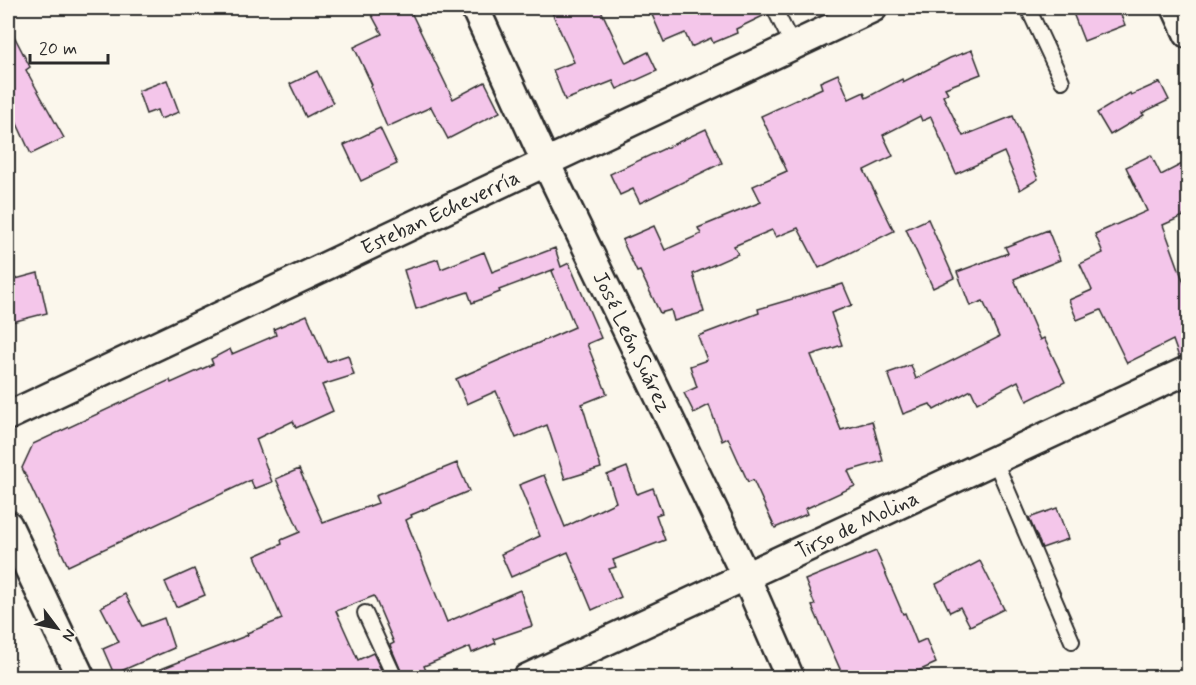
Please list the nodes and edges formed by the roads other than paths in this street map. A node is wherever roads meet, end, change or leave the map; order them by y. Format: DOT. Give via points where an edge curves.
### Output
graph roads {
  1 [pos="475,8"];
  2 [pos="774,8"];
  3 [pos="873,8"];
  4 [pos="1028,8"];
  5 [pos="1176,8"];
  6 [pos="1188,34"];
  7 [pos="793,46"];
  8 [pos="1062,81"];
  9 [pos="546,163"];
  10 [pos="1188,370"];
  11 [pos="8,416"];
  12 [pos="995,461"];
  13 [pos="8,525"];
  14 [pos="746,577"];
  15 [pos="365,612"];
  16 [pos="1072,641"];
  17 [pos="81,678"];
  18 [pos="395,678"];
  19 [pos="527,678"];
  20 [pos="790,678"];
  1 -- 9 [label="street, José León Suárez"];
  2 -- 7 [label="lane"];
  3 -- 7 [label="street, Esteban Echeverría"];
  4 -- 8 [label="lane"];
  5 -- 6 [label="street"];
  7 -- 9 [label="street, Esteban Echeverría"];
  9 -- 11 [label="street, Esteban Echeverría"];
  9 -- 14 [label="street, José León Suárez"];
  10 -- 12 [label="street, Tirso de Molina"];
  12 -- 14 [label="street, Tirso de Molina"];
  12 -- 16 [label="lane"];
  13 -- 17 [label="street"];
  14 -- 19 [label="street, Tirso de Molina"];
  14 -- 20 [label="street, José León Suárez"];
  15 -- 18 [label="lane"];
}
